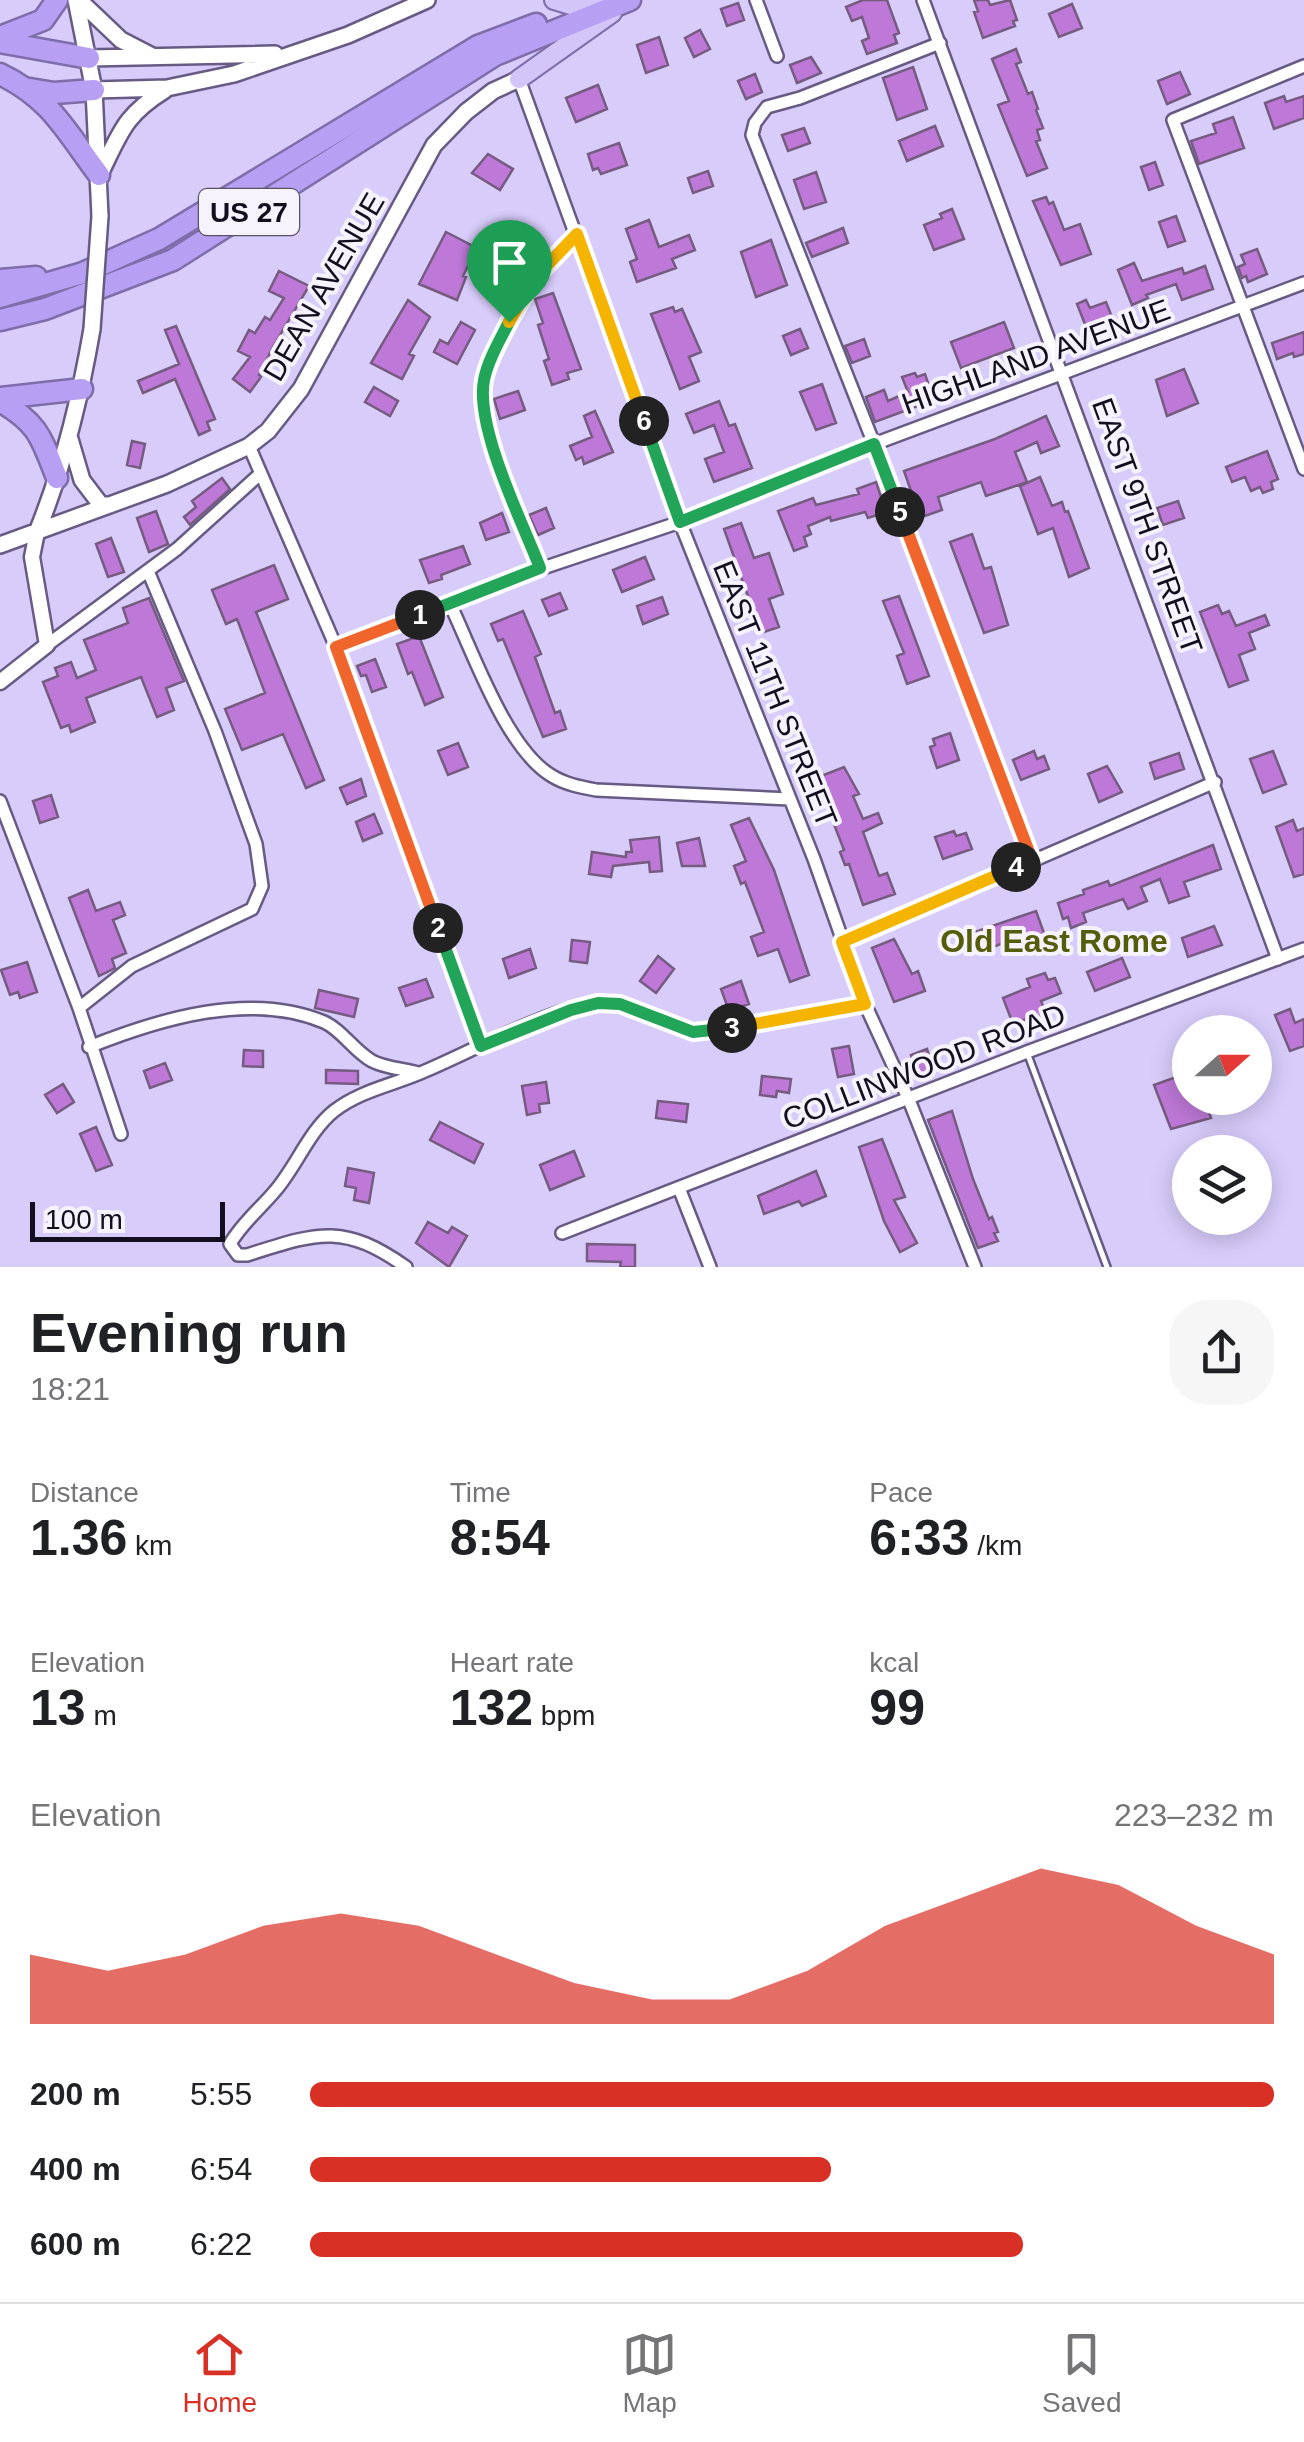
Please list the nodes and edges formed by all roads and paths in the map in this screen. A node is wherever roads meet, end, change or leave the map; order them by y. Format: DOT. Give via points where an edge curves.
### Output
graph roads {
  1 [pos="57,0"];
  2 [pos="77,0"];
  3 [pos="427,0"];
  4 [pos="554,0"];
  5 [pos="631,0"];
  6 [pos="756,0"];
  7 [pos="923,0"];
  8 [pos="590,4"];
  9 [pos="0,39"];
  10 [pos="940,43"];
  11 [pos="289,53"];
  12 [pos="778,56"];
  13 [pos="89,58"];
  14 [pos="156,58"];
  15 [pos="1304,66"];
  16 [pos="0,74"];
  17 [pos="518,79"];
  18 [pos="167,88"];
  19 [pos="30,89"];
  20 [pos="94,90"];
  21 [pos="99,175"];
  22 [pos="577,234"];
  23 [pos="83,273"];
  24 [pos="0,280"];
  25 [pos="1304,282"];
  26 [pos="0,297"];
  27 [pos="1241,307"];
  28 [pos="0,320"];
  29 [pos="1064,373"];
  30 [pos="82,389"];
  31 [pos="0,399"];
  32 [pos="69,435"];
  33 [pos="874,444"];
  34 [pos="249,446"];
  35 [pos="1304,469"];
  36 [pos="260,474"];
  37 [pos="57,478"];
  38 [pos="110,505"];
  39 [pos="680,522"];
  40 [pos="36,532"];
  41 [pos="0,545"];
  42 [pos="540,568"];
  43 [pos="148,571"];
  44 [pos="450,604"];
  45 [pos="48,645"];
  46 [pos="336,647"];
  47 [pos="0,682"];
  48 [pos="1215,782"];
  49 [pos="790,799"];
  50 [pos="0,801"];
  51 [pos="1032,860"];
  52 [pos="842,942"];
  53 [pos="1304,949"];
  54 [pos="1278,959"];
  55 [pos="865,1004"];
  56 [pos="78,1008"];
  57 [pos="481,1046"];
  58 [pos="89,1047"];
  59 [pos="1027,1052"];
  60 [pos="420,1074"];
  61 [pos="909,1100"];
  62 [pos="121,1134"];
  63 [pos="679,1188"];
  64 [pos="562,1233"];
  65 [pos="406,1267"];
  66 [pos="710,1267"];
  67 [pos="975,1267"];
  68 [pos="1107,1267"];
  1 -- 9 [label="highway" via="42,20"];
  2 -- 13 [label="main road"];
  2 -- 14 [label="main road" via="121,40"];
  3 -- 11 [label="main road"];
  4 -- 8 [label="main road"];
  5 -- 17 [label="main road"];
  5 -- 28 [label="highway, US 27" via="495,56 173,260"];
  6 -- 12 [label="street"];
  7 -- 10 [label="street, EAST 9TH STREET"];
  8 -- 23 [label="highway, US 27" via="478,46 159,240"];
  9 -- 13 [label="highway"];
  10 -- 29 [label="street, EAST 9TH STREET"];
  10 -- 33 [label="street" via="768,107 752,135"];
  11 -- 14 [label="main road"];
  11 -- 18 [label="main road" via="234,74"];
  13 -- 14 [label="main road"];
  13 -- 20 [label="main road"];
  15 -- 27 [label="street" via="1172,120"];
  16 -- 19 [label="highway"];
  17 -- 22 [label="street, EAST 11TH STREET"];
  17 -- 34 [label="main road, DEAN AVENUE" via="466,112 434,146 301,388"];
  18 -- 20 [label="main road"];
  18 -- 21 [label="main road" via="124,123"];
  19 -- 20 [label="highway"];
  19 -- 21 [label="highway"];
  20 -- 21 [label="main road"];
  21 -- 30 [label="main road, bridge" via="92,330"];
  22 -- 39 [label="street, EAST 11TH STREET"];
  22 -- 42 [label="street" via="534,279 484,378 490,436"];
  23 -- 24 [label="highway"];
  23 -- 26 [label="highway, US 27"];
  25 -- 27 [label="street, HIGHLAND AVENUE"];
  27 -- 29 [label="street, HIGHLAND AVENUE"];
  27 -- 35 [label="street"];
  29 -- 33 [label="street, HIGHLAND AVENUE"];
  29 -- 48 [label="street, EAST 9TH STREET"];
  30 -- 31 [label="highway"];
  30 -- 32 [label="main road"];
  31 -- 37 [label="highway" via="27,417"];
  32 -- 37 [label="main road"];
  32 -- 38 [label="main road" via="82,480 102,505"];
  33 -- 39 [label="street, HIGHLAND AVENUE"];
  33 -- 51 [label="street"];
  34 -- 36 [label="street"];
  34 -- 38 [label="main road, DEAN AVENUE"];
  36 -- 43 [label="street"];
  36 -- 46 [label="street"];
  37 -- 40 [label="main road"];
  38 -- 40 [label="main road, DEAN AVENUE"];
  39 -- 42 [label="street, HIGHLAND AVENUE"];
  39 -- 49 [label="street, EAST 11TH STREET"];
  40 -- 41 [label="main road, DEAN AVENUE"];
  40 -- 45 [label="street" via="32,557"];
  42 -- 44 [label="street, HIGHLAND AVENUE"];
  43 -- 45 [label="street"];
  43 -- 56 [label="street" via="256,844 262,886 252,910 132,966"];
  44 -- 46 [label="street, HIGHLAND AVENUE"];
  44 -- 49 [label="street" via="518,746 550,775 596,790"];
  45 -- 47 [label="street"];
  46 -- 57 [label="street"];
  48 -- 51 [label="street"];
  48 -- 54 [label="street, EAST 9TH STREET"];
  49 -- 52 [label="street, EAST 11TH STREET"];
  50 -- 56 [label="street"];
  51 -- 52 [label="street"];
  52 -- 55 [label="street, EAST 11TH STREET"];
  53 -- 54 [label="street, COLLINWOOD ROAD"];
  54 -- 59 [label="street, COLLINWOOD ROAD"];
  55 -- 57 [label="street" via="693,1032 620,1004 598,1003"];
  55 -- 61 [label="street, EAST 11TH STREET"];
  56 -- 58 [label="street"];
  57 -- 60 [label="street"];
  58 -- 60 [label="street" via="172,1018 258,1009 326,1023 373,1062"];
  58 -- 62 [label="street"];
  59 -- 61 [label="street, COLLINWOOD ROAD"];
  59 -- 68 [label="lane"];
  60 -- 65 [label="street" via="358,1096 325,1118 230,1244 238,1256 248,1255 322,1233 382,1250"];
  61 -- 63 [label="street, COLLINWOOD ROAD"];
  61 -- 67 [label="street, EAST 11TH STREET"];
  63 -- 64 [label="street, COLLINWOOD ROAD"];
  63 -- 66 [label="street"];
}
